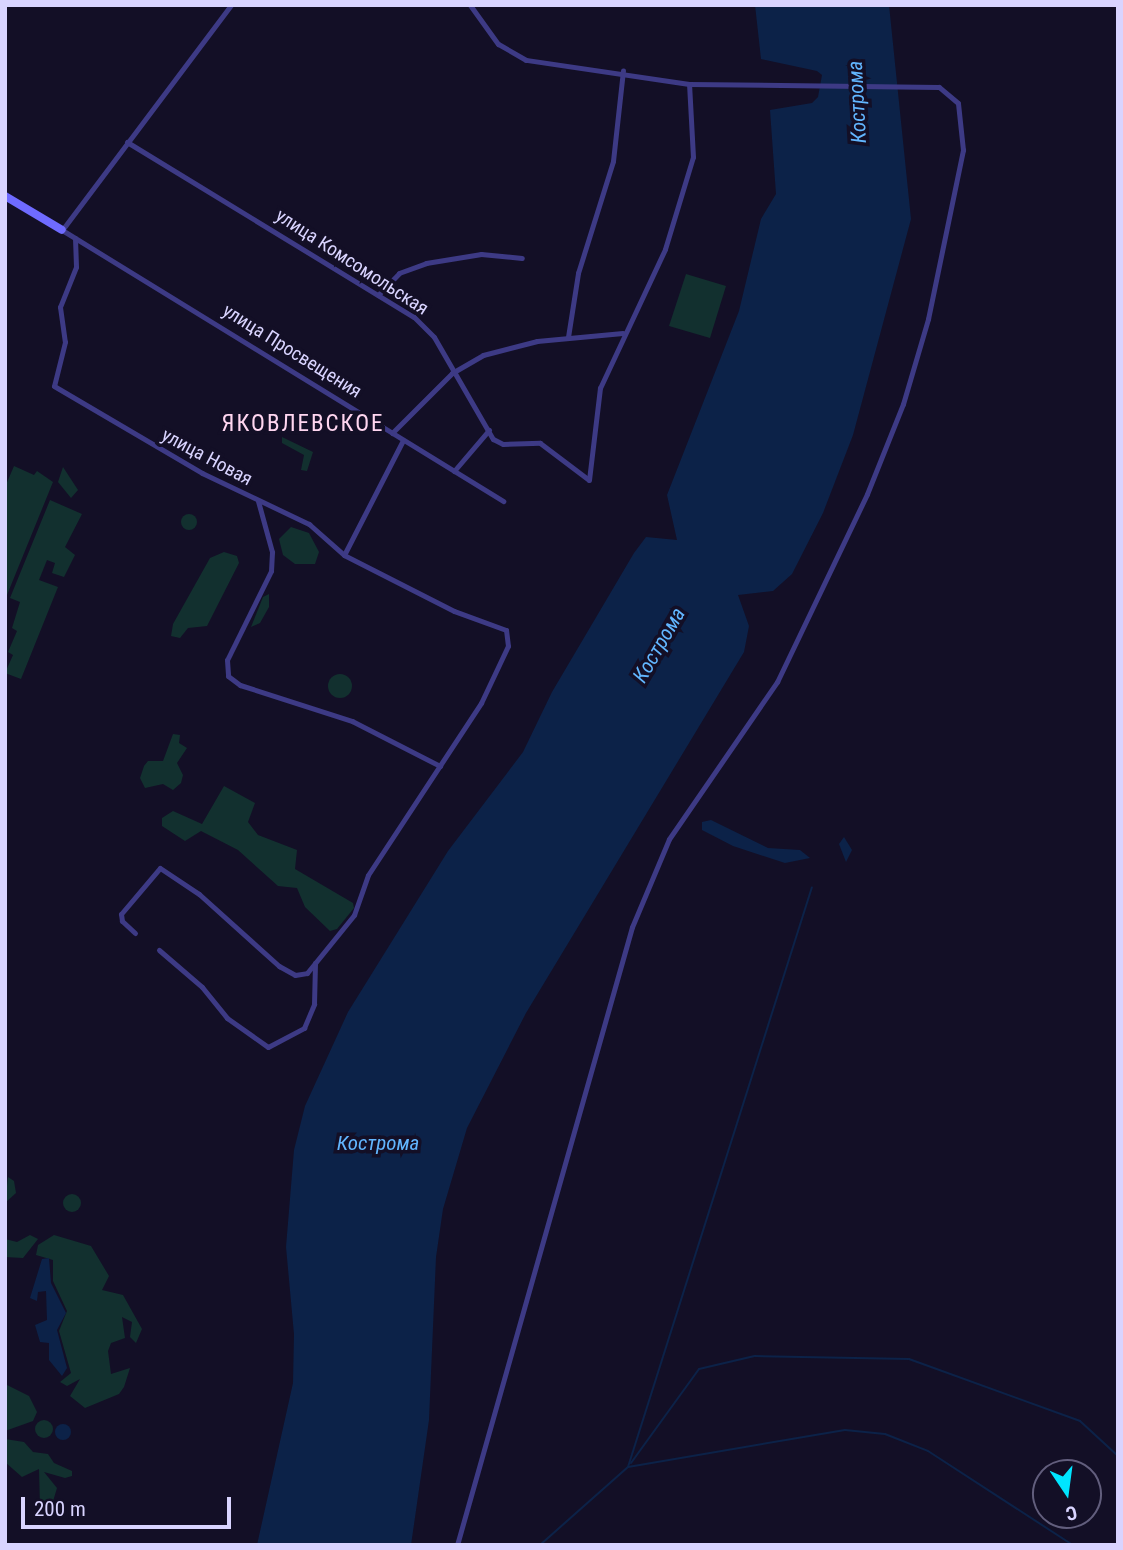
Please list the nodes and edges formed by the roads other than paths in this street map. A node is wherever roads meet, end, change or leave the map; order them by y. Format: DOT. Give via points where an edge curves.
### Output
graph roads {
  1 [pos="231,5"];
  2 [pos="470,5"];
  3 [pos="623,71"];
  4 [pos="688,84"];
  5 [pos="127,142"];
  6 [pos="5,196"];
  7 [pos="62,230"];
  8 [pos="75,238"];
  9 [pos="522,258"];
  10 [pos="378,295"];
  11 [pos="623,333"];
  12 [pos="568,337"];
  13 [pos="452,373"];
  14 [pos="489,430"];
  15 [pos="392,433"];
  16 [pos="403,440"];
  17 [pos="454,471"];
  18 [pos="258,501"];
  19 [pos="503,501"];
  20 [pos="344,555"];
  21 [pos="440,766"];
  22 [pos="135,933"];
  23 [pos="159,950"];
  24 [pos="315,963"];
  25 [pos="457,1545"];
  1 -- 5 [label="street"];
  2 -- 3 [label="street" via="510,53 526,60"];
  3 -- 4 [label="street"];
  3 -- 12 [label="street" via="613,161 578,273"];
  4 -- 11 [label="street" via="693,157 665,249"];
  4 -- 25 [label="street" via="900,83 950,91 958,103 964,150 928,319 903,404 827,583 776,682 669,839 632,927"];
  5 -- 7 [label="street"];
  5 -- 10 [label="street, улица Комсомольская"];
  6 -- 7 [label="street"];
  7 -- 8 [label="street, улица Просвещения"];
  8 -- 15 [label="street, улица Просвещения"];
  8 -- 18 [label="street, улица Новая" via="76,267 60,307 65,342 54,386"];
  9 -- 10 [label="street" via="481,254 426,263 398,273"];
  10 -- 13 [label="street, улица Комсомольская" via="414,317 434,337"];
  11 -- 12 [label="street"];
  11 -- 14 [label="street" via="600,388 589,480 541,443 503,444"];
  12 -- 13 [label="street" via="505,347"];
  13 -- 14 [label="street, улица Комсомольская"];
  13 -- 15 [label="street"];
  14 -- 17 [label="street"];
  15 -- 16 [label="street, улица Просвещения"];
  16 -- 17 [label="street, улица Просвещения"];
  16 -- 20 [label="street"];
  17 -- 19 [label="street, улица Просвещения"];
  18 -- 20 [label="street, улица Новая" via="309,524"];
  18 -- 21 [label="street" via="272,552 271,571 227,660 228,676 240,685 352,721"];
  20 -- 21 [label="street, улица Новая" via="509,634 481,703"];
  21 -- 24 [label="street" via="368,875 354,915"];
  22 -- 24 [label="street" via="121,914 160,868 200,894 279,966 303,975"];
  23 -- 24 [label="street" via="202,987 227,1018 268,1047 304,1028 314,1004"];
}
